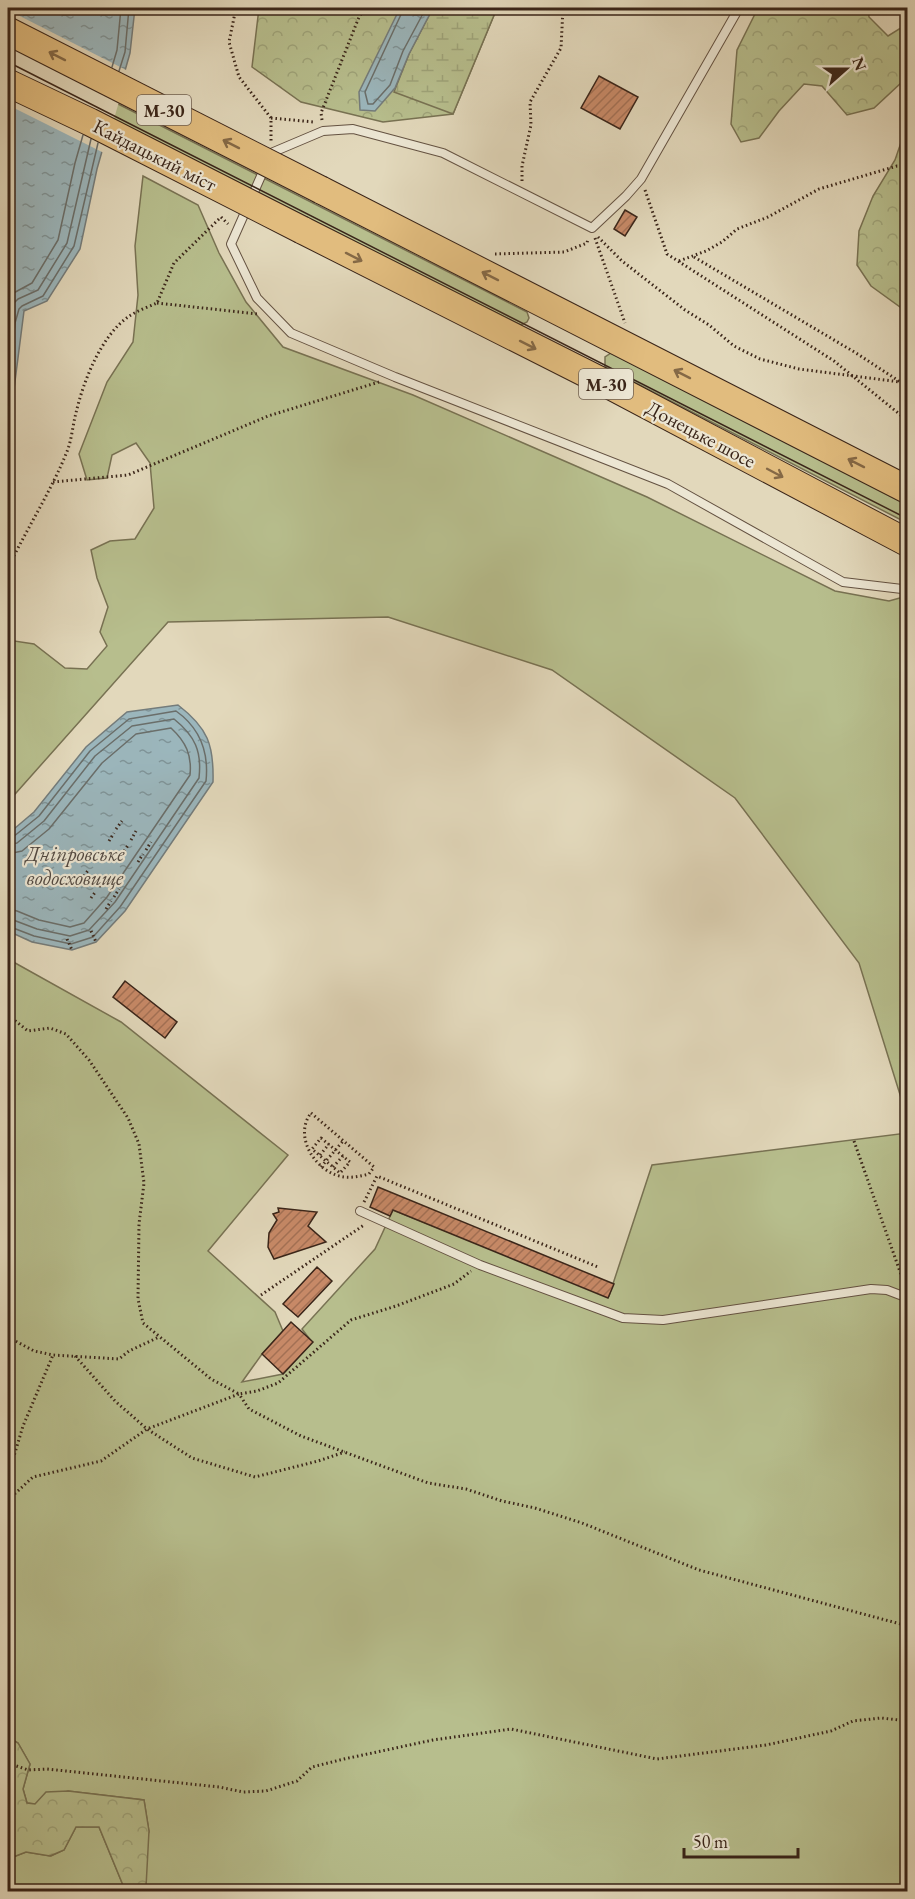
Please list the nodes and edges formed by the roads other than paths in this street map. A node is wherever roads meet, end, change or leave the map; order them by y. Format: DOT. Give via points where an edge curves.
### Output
graph roads {
  1 [pos="739,8"];
  2 [pos="8,31"];
  3 [pos="8,83"];
  4 [pos="302,230"];
  5 [pos="908,490"];
  6 [pos="908,543"];
  7 [pos="908,585"];
  8 [pos="360,1211"];
  9 [pos="908,1298"];
  1 -- 7 [label="lane" via="641,179 592,228 442,153 353,129 323,131 271,153 231,244 257,298 291,333 668,484 843,582 902,589"];
  5 -- 2 [label="highway, М-30, one-way, bridge"];
  3 -- 4 [label="highway, Кайдацький міст / М-30, bridge"];
  4 -- 6 [label="highway, Донецьке шосе / М-30, one-way"];
  8 -- 9 [label="lane" via="480,1265 623,1318 663,1320 871,1289 888,1290"];
}
